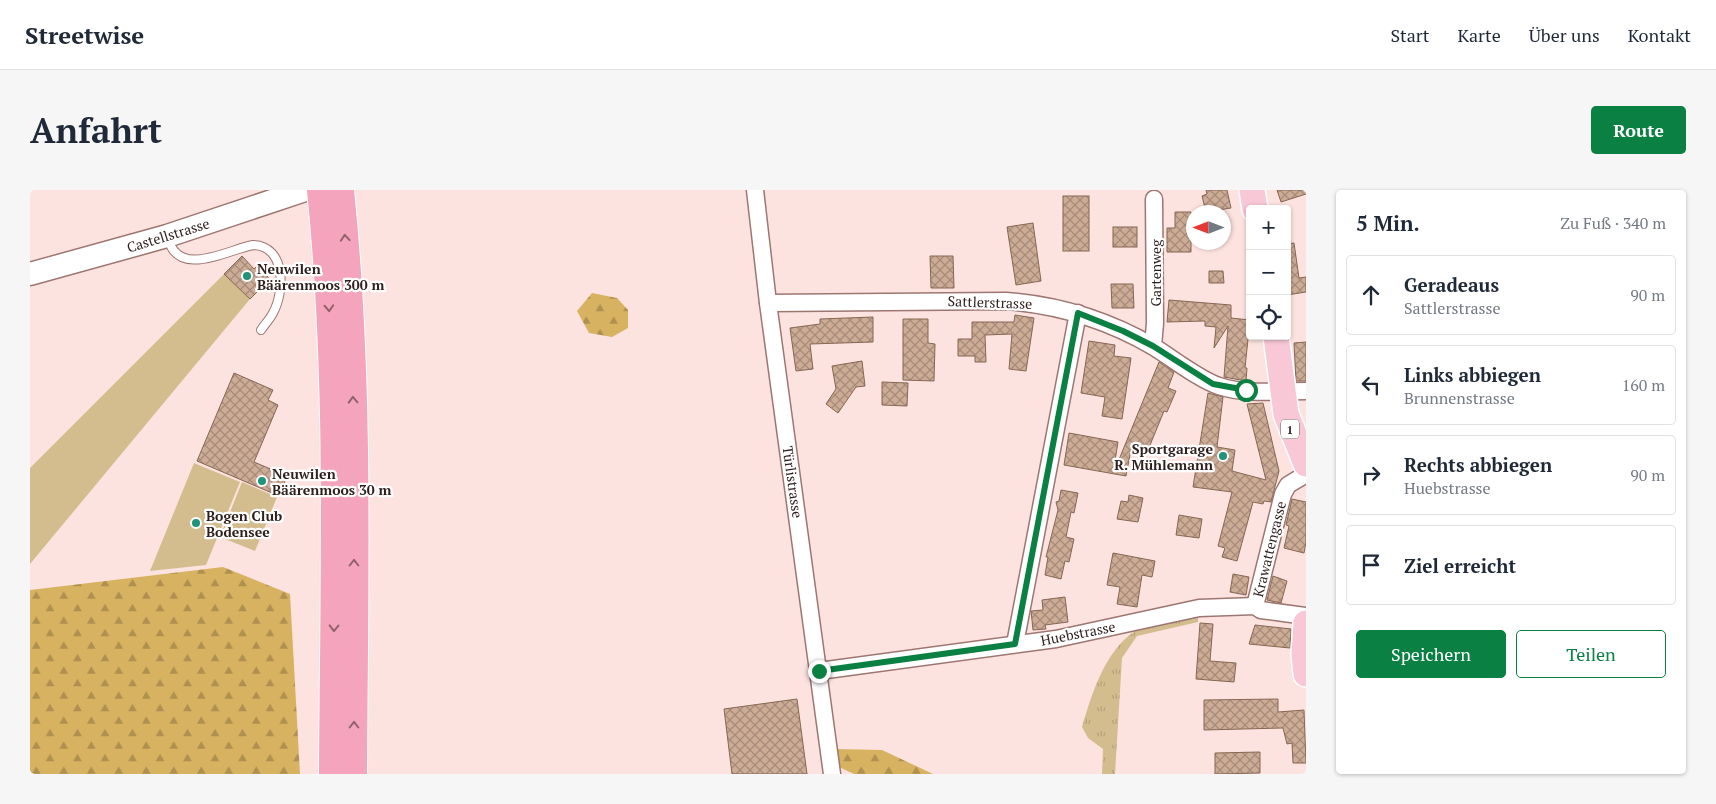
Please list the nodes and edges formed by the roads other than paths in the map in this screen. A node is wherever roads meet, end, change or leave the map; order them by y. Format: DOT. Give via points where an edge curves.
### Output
graph roads {
  1 [pos="305,190"];
  2 [pos="321,190"];
  3 [pos="340,190"];
  4 [pos="755,190"];
  5 [pos="1252,190"];
  6 [pos="1154,199"];
  7 [pos="1254,205"];
  8 [pos="167,236"];
  9 [pos="30,274"];
  10 [pos="768,303"];
  11 [pos="1078,313"];
  12 [pos="261,330"];
  13 [pos="1277,340"];
  14 [pos="1153,346"];
  15 [pos="1294,391"];
  16 [pos="1306,464"];
  17 [pos="1306,474"];
  18 [pos="1255,606"];
  19 [pos="1306,616"];
  20 [pos="1306,623"];
  21 [pos="1015,644"];
  22 [pos="819,671"];
  23 [pos="1306,674"];
  24 [pos="333,774"];
  25 [pos="353,774"];
  26 [pos="832,774"];
  1 -- 8 [label="street, Castellstrasse"];
  2 -- 24 [label="highway, one-way" via="333,421"];
  25 -- 3 [label="highway, one-way" via="353,404"];
  4 -- 10 [label="street, Türlistrasse"];
  5 -- 7 [label="main road"];
  6 -- 14 [label="street, Gartenweg"];
  8 -- 9 [label="street, Castellstrasse"];
  8 -- 12 [label="lane" via="173,250 192,261 253,245 272,252 279,267 280,288 273,313"];
  10 -- 11 [label="street, Sattlerstrasse" via="1006,300"];
  10 -- 22 [label="street, Türlistrasse"];
  11 -- 14 [label="street, Sattlerstrasse"];
  11 -- 21 [label="street"];
  13 -- 15 [label="main road, 1"];
  14 -- 15 [label="street, Sattlerstrasse" via="1219,386"];
  15 -- 16 [label="main road, 1" via="1290,429"];
  17 -- 18 [label="street, Krawattengasse" via="1288,486 1283,494"];
  18 -- 19 [label="street, Huebstrasse" via="1261,610"];
  18 -- 21 [label="street, Huebstrasse" via="1199,608 1077,635"];
  20 -- 23 [label="main road"];
  21 -- 22 [label="street, Huebstrasse"];
  22 -- 26 [label="street, Türlistrasse"];
}
